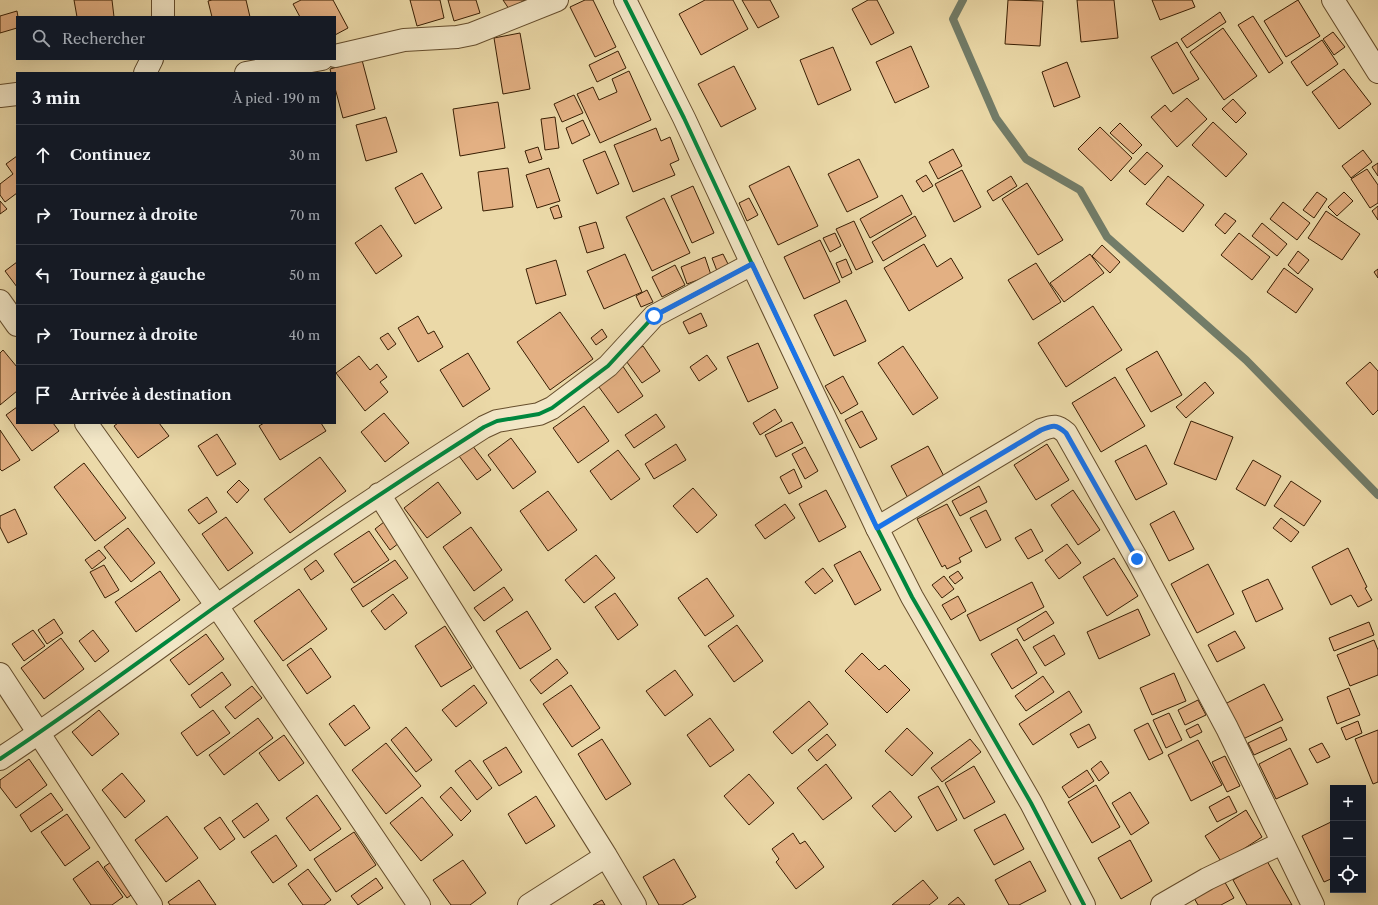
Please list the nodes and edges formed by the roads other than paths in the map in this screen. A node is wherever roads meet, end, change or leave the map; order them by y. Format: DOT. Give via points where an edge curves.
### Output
graph roads {
  1 [pos="163,0"];
  2 [pos="557,0"];
  3 [pos="626,0"];
  4 [pos="1333,0"];
  5 [pos="164,16"];
  6 [pos="336,56"];
  7 [pos="152,60"];
  8 [pos="317,60"];
  9 [pos="146,72"];
  10 [pos="251,72"];
  11 [pos="1378,72"];
  12 [pos="16,94"];
  13 [pos="0,96"];
  14 [pos="752,264"];
  15 [pos="0,301"];
  16 [pos="16,324"];
  17 [pos="87,424"];
  18 [pos="379,494"];
  19 [pos="877,528"];
  20 [pos="217,606"];
  21 [pos="0,674"];
  22 [pos="38,734"];
  23 [pos="0,759"];
  24 [pos="1282,843"];
  25 [pos="606,856"];
  26 [pos="151,905"];
  27 [pos="420,905"];
  28 [pos="528,905"];
  29 [pos="635,905"];
  30 [pos="1084,905"];
  31 [pos="1162,905"];
  32 [pos="1313,905"];
  1 -- 5 [label="street"];
  2 -- 6 [label="street" via="472,34 404,40"];
  3 -- 14 [label="street"];
  4 -- 11 [label="street"];
  7 -- 9 [label="street"];
  8 -- 10 [label="street"];
  12 -- 13 [label="street"];
  14 -- 18 [label="street" via="654,316 608,366 552,408 539,414 497,421 484,427"];
  14 -- 19 [label="street"];
  15 -- 16 [label="street"];
  17 -- 20 [label="street"];
  18 -- 20 [label="street"];
  18 -- 25 [label="street"];
  19 -- 24 [label="street" via="1041,430 1052,426 1060,427 1066,433 1137,559 1227,728"];
  19 -- 30 [label="street" via="912,597 1031,803"];
  20 -- 22 [label="street"];
  20 -- 27 [label="street"];
  21 -- 22 [label="street"];
  22 -- 23 [label="street"];
  22 -- 26 [label="street"];
  24 -- 31 [label="street" via="1207,879"];
  24 -- 32 [label="street"];
  25 -- 28 [label="street"];
  25 -- 29 [label="street"];
}
